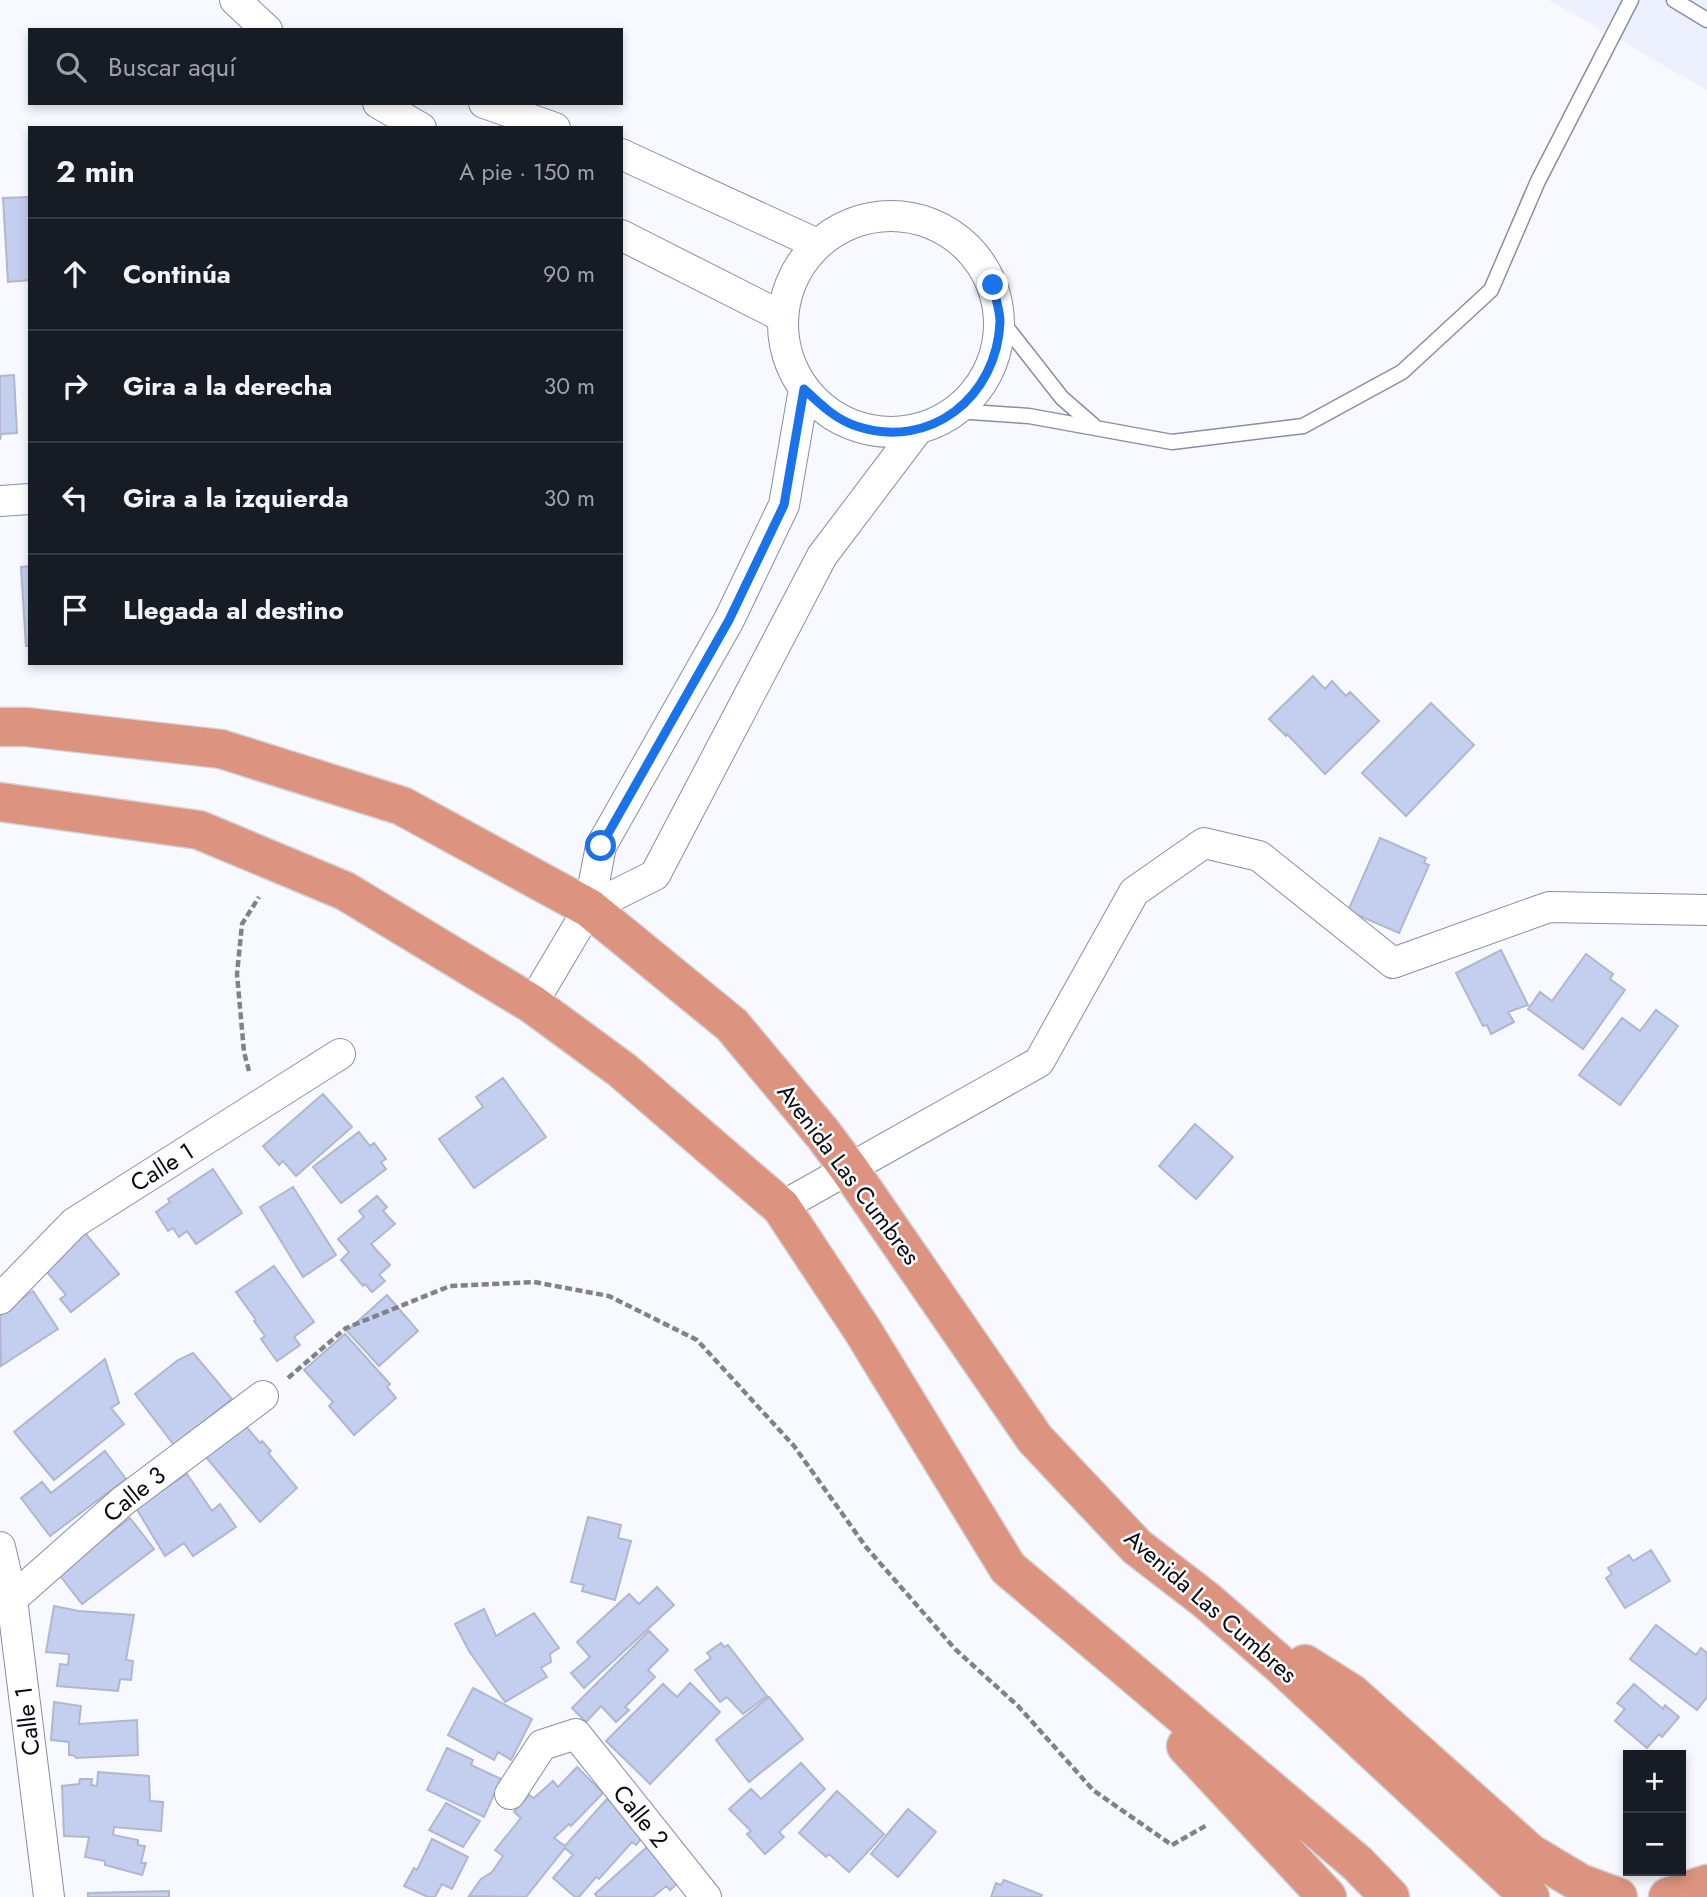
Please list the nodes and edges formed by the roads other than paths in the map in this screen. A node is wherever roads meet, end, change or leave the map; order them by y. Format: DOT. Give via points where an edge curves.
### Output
graph roads {
  1 [pos="235,0"];
  2 [pos="1631,0"];
  3 [pos="1674,0"];
  4 [pos="1707,20"];
  5 [pos="265,28"];
  6 [pos="381,105"];
  7 [pos="490,105"];
  8 [pos="418,126"];
  9 [pos="549,126"];
  10 [pos="623,155"];
  11 [pos="623,236"];
  12 [pos="817,244"];
  13 [pos="783,317"];
  14 [pos="1000,319"];
  15 [pos="804,389"];
  16 [pos="956,411"];
  17 [pos="1094,426"];
  18 [pos="918,429"];
  19 [pos="28,499"];
  20 [pos="0,501"];
  21 [pos="0,727"];
  22 [pos="0,802"];
  23 [pos="589,908"];
  24 [pos="1707,910"];
  25 [pos="532,1004"];
  26 [pos="340,1054"];
  27 [pos="849,1169"];
  28 [pos="781,1207"];
  29 [pos="0,1299"];
  30 [pos="263,1396"];
  31 [pos="0,1547"];
  32 [pos="12,1600"];
  33 [pos="1206,1600"];
  34 [pos="1060,1612"];
  35 [pos="510,1794"];
  36 [pos="1707,1884"];
  37 [pos="49,1897"];
  38 [pos="706,1897"];
  39 [pos="1327,1897"];
  40 [pos="1390,1897"];
  41 [pos="1530,1897"];
  42 [pos="1618,1897"];
  43 [pos="1668,1897"];
  1 -- 5 [label="street"];
  2 -- 17 [label="lane" via="1538,181 1491,290 1402,372 1303,426 1172,442"];
  3 -- 4 [label="lane"];
  6 -- 8 [label="street"];
  7 -- 9 [label="street"];
  10 -- 12 [label="street"];
  11 -- 13 [label="street"];
  12 -- 13 [label="street" via="799,265 787,290"];
  12 -- 14 [label="street" via="846,225 881,216 916,218 948,232 975,255 993,285"];
  13 -- 15 [label="street" via="787,355"];
  14 -- 16 [label="street" via="996,355 981,386"];
  14 -- 17 [label="lane" via="1062,398"];
  15 -- 18 [label="street" via="827,411 855,426 887,432"];
  15 -- 23 [label="street" via="784,505 729,620 601,846"];
  16 -- 17 [label="lane"];
  16 -- 18 [label="street"];
  18 -- 23 [label="street" via="822,556 655,875"];
  19 -- 20 [label="street"];
  21 -- 23 [label="highway, Avenida Las Cumbres" via="221,749 402,806"];
  22 -- 25 [label="highway" via="199,831 345,891"];
  23 -- 25 [label="street"];
  23 -- 27 [label="highway, Avenida Las Cumbres" via="732,1025"];
  24 -- 27 [label="street" via="1549,907 1393,963 1259,856 1204,844 1134,892 1039,1062"];
  25 -- 28 [label="highway" via="622,1070"];
  26 -- 29 [label="street, Calle 1" via="74,1223"];
  27 -- 28 [label="street"];
  27 -- 33 [label="highway, Avenida Las Cumbres" via="1035,1439 1138,1547"];
  28 -- 34 [label="highway" via="1008,1568"];
  30 -- 32 [label="street, Calle 3" via="123,1501"];
  31 -- 32 [label="street, Calle 1"];
  32 -- 37 [label="street, Calle 1"];
  33 -- 41 [label="highway, Avenida Las Cumbres"];
  33 -- 42 [label="highway" via="1351,1693 1530,1853 1580,1883"];
  34 -- 39 [label="highway"];
  34 -- 40 [label="highway" via="1357,1863"];
  35 -- 38 [label="street, Calle 2" via="542,1745 576,1734"];
  36 -- 43 [label="highway"];
}
